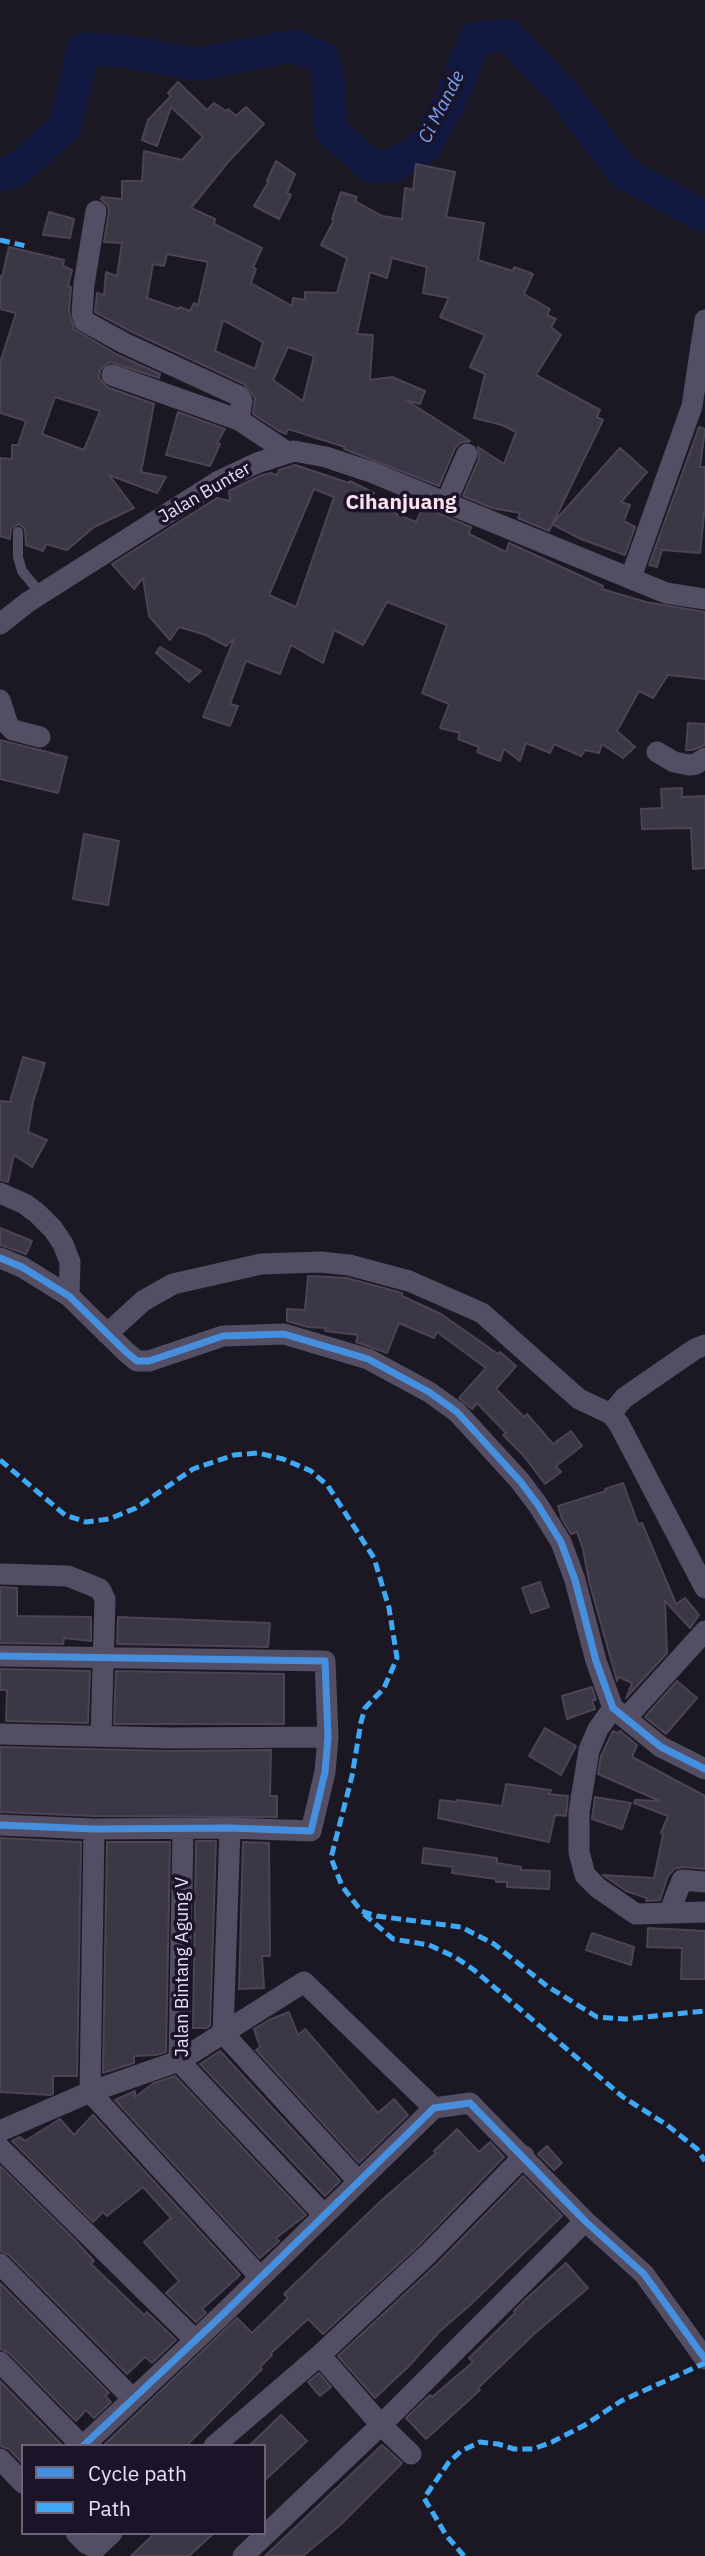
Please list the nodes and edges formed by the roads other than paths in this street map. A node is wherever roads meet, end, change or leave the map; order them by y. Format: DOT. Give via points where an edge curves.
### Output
graph roads {
  1 [pos="96,211"];
  2 [pos="705,320"];
  3 [pos="113,375"];
  4 [pos="239,420"];
  5 [pos="287,452"];
  6 [pos="467,454"];
  7 [pos="446,503"];
  8 [pos="18,532"];
  9 [pos="631,577"];
  10 [pos="41,594"];
  11 [pos="705,599"];
  12 [pos="0,624"];
  13 [pos="0,700"];
  14 [pos="40,737"];
  15 [pos="657,752"];
  16 [pos="705,758"];
  17 [pos="0,1193"];
  18 [pos="0,1258"];
  19 [pos="69,1296"];
  20 [pos="107,1334"];
  21 [pos="705,1345"];
  22 [pos="611,1414"];
  23 [pos="0,1574"];
  24 [pos="705,1588"];
  25 [pos="705,1630"];
  26 [pos="0,1656"];
  27 [pos="105,1657"];
  28 [pos="620,1713"];
  29 [pos="0,1734"];
  30 [pos="102,1736"];
  31 [pos="328,1737"];
  32 [pos="705,1769"];
  33 [pos="0,1825"];
  34 [pos="230,1828"];
  35 [pos="94,1829"];
  36 [pos="183,1830"];
  37 [pos="705,1882"];
  38 [pos="705,1912"];
  39 [pos="668,1913"];
  40 [pos="223,2033"];
  41 [pos="179,2061"];
  42 [pos="90,2092"];
  43 [pos="434,2108"];
  44 [pos="0,2131"];
  45 [pos="0,2148"];
  46 [pos="524,2156"];
  47 [pos="358,2181"];
  48 [pos="324,2215"];
  49 [pos="585,2221"];
  50 [pos="0,2264"];
  51 [pos="260,2277"];
  52 [pos="195,2340"];
  53 [pos="320,2355"];
  54 [pos="705,2359"];
  55 [pos="0,2362"];
  56 [pos="133,2399"];
  57 [pos="381,2425"];
  58 [pos="81,2444"];
  59 [pos="85,2444"];
  60 [pos="216,2444"];
  61 [pos="411,2454"];
  62 [pos="266,2534"];
  63 [pos="78,2535"];
  64 [pos="109,2535"];
  65 [pos="265,2535"];
  66 [pos="243,2556"];
  1 -- 4 [label="street" via="84,284 85,320 239,396"];
  2 -- 9 [label="street" via="692,406"];
  3 -- 4 [label="street"];
  4 -- 5 [label="street"];
  5 -- 7 [label="street, Jalan Bunter" via="326,457"];
  5 -- 10 [label="street, Jalan Bunter" via="217,482"];
  6 -- 7 [label="street"];
  7 -- 9 [label="street, Jalan Bunter"];
  8 -- 10 [label="lane" via="22,572"];
  9 -- 11 [label="street, Jalan Bunter" via="666,593"];
  10 -- 12 [label="street, Jalan Bunter"];
  13 -- 14 [label="street" via="13,730"];
  15 -- 16 [label="street" via="689,765"];
  17 -- 19 [label="street" via="25,1204 53,1229 70,1262"];
  18 -- 19 [label="street"];
  19 -- 20 [label="street"];
  20 -- 22 [label="street" via="143,1301 173,1284 261,1264 348,1265 409,1281 482,1313 579,1399"];
  20 -- 28 [label="street" via="137,1360 149,1361 223,1336 284,1334 369,1359 457,1412 520,1481 561,1542 596,1661"];
  21 -- 22 [label="street" via="624,1398"];
  22 -- 24 [label="street"];
  23 -- 27 [label="street" via="68,1576 100,1589 105,1599"];
  25 -- 28 [label="street"];
  26 -- 27 [label="street"];
  27 -- 30 [label="street"];
  27 -- 31 [label="street" via="325,1661"];
  28 -- 32 [label="street" via="661,1747"];
  28 -- 39 [label="street" via="598,1729 589,1749 579,1812 581,1862 592,1882 636,1914"];
  29 -- 30 [label="street"];
  30 -- 31 [label="street"];
  31 -- 34 [label="street" via="311,1830"];
  33 -- 35 [label="street"];
  34 -- 36 [label="street"];
  34 -- 40 [label="street"];
  35 -- 36 [label="street"];
  35 -- 42 [label="street"];
  36 -- 41 [label="street, Jalan Bintang Agung V"];
  37 -- 39 [label="street" via="682,1880"];
  38 -- 39 [label="street"];
  40 -- 41 [label="street"];
  40 -- 43 [label="street" via="304,1982"];
  40 -- 47 [label="street"];
  41 -- 42 [label="street"];
  41 -- 48 [label="street, Jalan Bintang Agung V"];
  42 -- 44 [label="street"];
  42 -- 51 [label="street"];
  43 -- 46 [label="street" via="470,2103"];
  43 -- 47 [label="street"];
  45 -- 52 [label="street"];
  46 -- 49 [label="street"];
  46 -- 53 [label="street"];
  47 -- 48 [label="street"];
  48 -- 51 [label="street"];
  49 -- 54 [label="street" via="644,2274"];
  49 -- 57 [label="street"];
  50 -- 56 [label="street"];
  51 -- 52 [label="street"];
  52 -- 56 [label="street"];
  53 -- 57 [label="street"];
  53 -- 60 [label="street"];
  55 -- 58 [label="street"];
  56 -- 59 [label="street"];
  57 -- 61 [label="street"];
  57 -- 62 [label="street"];
  63 -- 64 [label="street" via="96,2548"];
  65 -- 66 [label="street"];
}
